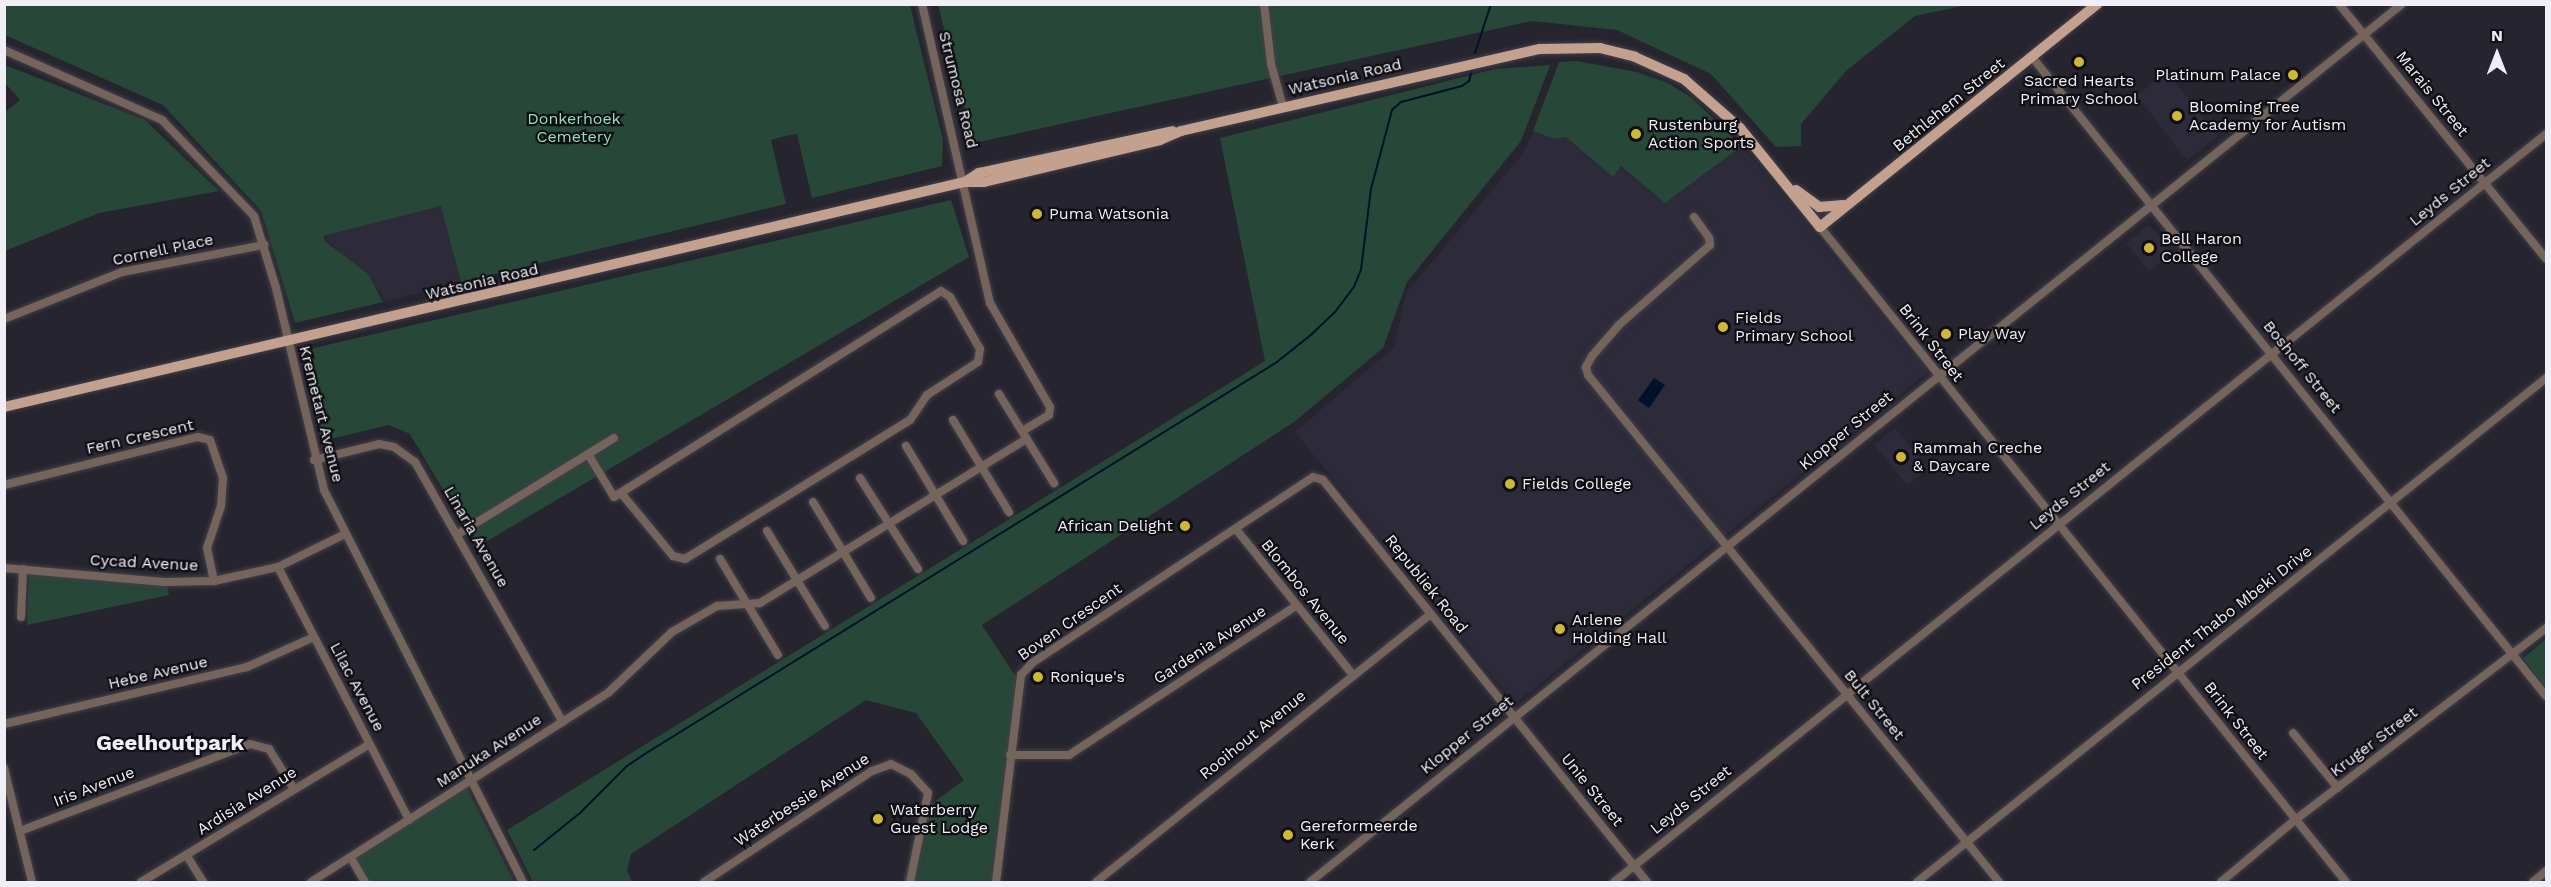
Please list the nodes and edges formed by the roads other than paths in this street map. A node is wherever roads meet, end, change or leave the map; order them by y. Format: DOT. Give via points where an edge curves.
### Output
graph roads {
  1 [pos="922,4"];
  2 [pos="1264,4"];
  3 [pos="2097,4"];
  4 [pos="2339,4"];
  5 [pos="2402,4"];
  6 [pos="2364,35"];
  7 [pos="4,50"];
  8 [pos="1515,53"];
  9 [pos="2032,57"];
  10 [pos="1283,107"];
  11 [pos="2547,134"];
  12 [pos="1782,180"];
  13 [pos="964,182"];
  14 [pos="2485,183"];
  15 [pos="1850,203"];
  16 [pos="2151,205"];
  17 [pos="1694,217"];
  18 [pos="1820,227"];
  19 [pos="264,245"];
  20 [pos="2547,260"];
  21 [pos="4,319"];
  22 [pos="286,340"];
  23 [pos="2271,353"];
  24 [pos="1939,375"];
  25 [pos="2547,378"];
  26 [pos="999,394"];
  27 [pos="4,407"];
  28 [pos="953,420"];
  29 [pos="1022,431"];
  30 [pos="614,438"];
  31 [pos="1027,440"];
  32 [pos="906,446"];
  33 [pos="588,454"];
  34 [pos="314,460"];
  35 [pos="982,467"];
  36 [pos="860,478"];
  37 [pos="1310,478"];
  38 [pos="1054,483"];
  39 [pos="4,485"];
  40 [pos="621,493"];
  41 [pos="936,495"];
  42 [pos="813,502"];
  43 [pos="2393,503"];
  44 [pos="1009,512"];
  45 [pos="889,524"];
  46 [pos="2058,525"];
  47 [pos="1236,529"];
  48 [pos="767,531"];
  49 [pos="345,534"];
  50 [pos="458,534"];
  51 [pos="963,541"];
  52 [pos="1727,545"];
  53 [pos="843,552"];
  54 [pos="720,559"];
  55 [pos="278,567"];
  56 [pos="4,568"];
  57 [pos="22,569"];
  58 [pos="918,569"];
  59 [pos="797,580"];
  60 [pos="214,581"];
  61 [pos="871,598"];
  62 [pos="748,605"];
  63 [pos="1296,606"];
  64 [pos="1431,614"];
  65 [pos="21,617"];
  66 [pos="825,626"];
  67 [pos="2547,628"];
  68 [pos="314,638"];
  69 [pos="778,655"];
  70 [pos="2513,655"];
  71 [pos="2178,672"];
  72 [pos="1352,674"];
  73 [pos="1846,695"];
  74 [pos="2547,696"];
  75 [pos="1514,716"];
  76 [pos="563,722"];
  77 [pos="4,724"];
  78 [pos="2293,733"];
  79 [pos="370,744"];
  80 [pos="1010,755"];
  81 [pos="4,768"];
  82 [pos="471,779"];
  83 [pos="2338,788"];
  84 [pos="294,789"];
  85 [pos="409,820"];
  86 [pos="2295,820"];
  87 [pos="20,831"];
  88 [pos="1967,842"];
  89 [pos="187,856"];
  90 [pos="351,858"];
  91 [pos="1634,866"];
  92 [pos="2547,872"];
  93 [pos="32,882"];
  94 [pos="141,882"];
  95 [pos="202,882"];
  96 [pos="311,882"];
  97 [pos="365,882"];
  98 [pos="523,882"];
  99 [pos="704,882"];
  100 [pos="910,882"];
  101 [pos="996,882"];
  102 [pos="1096,882"];
  103 [pos="1310,882"];
  104 [pos="1614,882"];
  105 [pos="1647,882"];
  106 [pos="1917,882"];
  107 [pos="1999,882"];
  108 [pos="2221,882"];
  109 [pos="2346,882"];
  110 [pos="2533,882"];
  1 -- 13 [label="street, Strumosa Road"];
  2 -- 10 [label="street" via="1270,64"];
  3 -- 9 [label="main road, Bethlehem Street"];
  4 -- 6 [label="street, Marais Street"];
  5 -- 6 [label="street, Klopper Street"];
  6 -- 14 [label="street, Marais Street"];
  6 -- 16 [label="street, Klopper Street"];
  7 -- 19 [label="street, Kremetart Avenue" via="162,120 248,208"];
  8 -- 10 [label="main road, Watsonia Road"];
  8 -- 12 [label="main road, Brink Street" via="1563,47 1600,48 1662,67 1703,92 1723,110"];
  9 -- 15 [label="main road, Bethlehem Street"];
  9 -- 16 [label="street, Boshoff Street"];
  10 -- 13 [label="main road, Watsonia Road" via="979,173"];
  11 -- 14 [label="street, Leyds Street"];
  12 -- 15 [label="main road" via="1819,207 1830,209"];
  12 -- 18 [label="main road, Brink Street"];
  13 -- 22 [label="main road, Watsonia Road"];
  13 -- 29 [label="street, Strumosa Road" via="990,303 1050,407 1049,415"];
  14 -- 20 [label="street, Marais Street"];
  14 -- 23 [label="street, Leyds Street"];
  15 -- 18 [label="main road, Bethlehem Street"];
  16 -- 23 [label="street, Boshoff Street"];
  16 -- 24 [label="street, Klopper Street"];
  17 -- 52 [label="street, Bult Street" via="1709,238 1708,247 1634,310 1586,368"];
  18 -- 24 [label="street, Brink Street"];
  19 -- 21 [label="street, Cornell Place" via="122,272"];
  19 -- 22 [label="street, Kremetart Avenue"];
  22 -- 27 [label="main road, Watsonia Road"];
  22 -- 34 [label="street, Kremetart Avenue"];
  23 -- 43 [label="street, Boshoff Street"];
  23 -- 46 [label="street, Leyds Street"];
  24 -- 46 [label="street, Brink Street"];
  24 -- 52 [label="street, Klopper Street"];
  25 -- 43 [label="street, President Thabo Mbeki Drive"];
  26 -- 29 [label="street"];
  28 -- 35 [label="street"];
  29 -- 31 [label="street"];
  30 -- 33 [label="street"];
  31 -- 35 [label="street"];
  31 -- 38 [label="street"];
  32 -- 41 [label="street"];
  33 -- 40 [label="street" via="614,497"];
  33 -- 50 [label="street"];
  34 -- 49 [label="street, Kremetart Avenue"];
  34 -- 50 [label="street, Linaria Avenue" via="379,444 394,447 415,462"];
  35 -- 41 [label="street"];
  35 -- 44 [label="street"];
  36 -- 45 [label="street"];
  37 -- 47 [label="street, Boven Crescent"];
  37 -- 64 [label="street, Republiek Road" via="1323,480"];
  39 -- 60 [label="street, Fern Crescent" via="198,436 210,440 224,478 221,506 207,548"];
  40 -- 40 [label="street" via="673,556 686,559 910,420 927,395 978,362 980,349 950,297 945,291 936,292"];
  41 -- 45 [label="street"];
  41 -- 51 [label="street"];
  42 -- 53 [label="street"];
  43 -- 70 [label="street, Boshoff Street"];
  43 -- 71 [label="street, President Thabo Mbeki Drive"];
  45 -- 53 [label="street"];
  45 -- 58 [label="street"];
  46 -- 71 [label="street, Brink Street"];
  46 -- 73 [label="street, Leyds Street"];
  47 -- 63 [label="street, Blombos Avenue"];
  47 -- 80 [label="street, Boven Crescent" via="1025,670 1018,681"];
  48 -- 59 [label="street"];
  49 -- 55 [label="street, Cycad Avenue"];
  49 -- 82 [label="street, Kremetart Avenue"];
  50 -- 76 [label="street, Linaria Avenue"];
  52 -- 73 [label="street, Bult Street"];
  52 -- 75 [label="street, Klopper Street"];
  53 -- 59 [label="street"];
  53 -- 61 [label="street"];
  54 -- 62 [label="street"];
  55 -- 60 [label="street, Cycad Avenue"];
  55 -- 68 [label="street, Lilac Avenue"];
  56 -- 57 [label="street, Cycad Avenue"];
  57 -- 60 [label="street, Cycad Avenue" via="164,582"];
  57 -- 65 [label="street"];
  59 -- 62 [label="street" via="760,603"];
  59 -- 66 [label="street"];
  62 -- 69 [label="street"];
  62 -- 76 [label="street, Manuka Avenue" via="717,606 672,632 621,683"];
  63 -- 72 [label="street, Blombos Avenue"];
  63 -- 80 [label="street, Gardenia Avenue" via="1069,755"];
  64 -- 72 [label="street, Rooihout Avenue"];
  64 -- 75 [label="street, Republiek Road"];
  67 -- 70 [label="street, Kruger Street"];
  68 -- 77 [label="street, Hebe Avenue" via="247,667"];
  68 -- 79 [label="street, Lilac Avenue"];
  70 -- 74 [label="street, Boshoff Street"];
  70 -- 83 [label="street, Kruger Street"];
  71 -- 86 [label="street, Brink Street"];
  71 -- 88 [label="street, President Thabo Mbeki Drive"];
  72 -- 102 [label="street, Rooihout Avenue"];
  73 -- 88 [label="street, Bult Street"];
  73 -- 91 [label="street, Leyds Street"];
  75 -- 91 [label="street, Unie Street"];
  75 -- 103 [label="street, Klopper Street"];
  76 -- 82 [label="street, Manuka Avenue"];
  78 -- 83 [label="street"];
  79 -- 84 [label="street, Ardisia Avenue"];
  79 -- 85 [label="street, Lilac Avenue"];
  80 -- 101 [label="street, Boven Crescent"];
  81 -- 87 [label="street"];
  82 -- 85 [label="street, Manuka Avenue"];
  82 -- 98 [label="street, Kremetart Avenue"];
  83 -- 86 [label="street, Kruger Street"];
  84 -- 87 [label="street, Iris Avenue" via="269,749 250,744"];
  84 -- 89 [label="street, Ardisia Avenue"];
  85 -- 90 [label="street, Manuka Avenue"];
  86 -- 108 [label="street, Kruger Street"];
  86 -- 109 [label="street, Brink Street"];
  87 -- 93 [label="street"];
  88 -- 106 [label="street, President Thabo Mbeki Drive"];
  88 -- 107 [label="street, Bult Street"];
  89 -- 94 [label="street, Ardisia Avenue"];
  89 -- 95 [label="street"];
  90 -- 96 [label="street, Manuka Avenue"];
  90 -- 97 [label="street"];
  91 -- 104 [label="street, Leyds Street"];
  91 -- 105 [label="street, Unie Street"];
  92 -- 110 [label="street"];
  99 -- 100 [label="street, Waterbessie Avenue" via="872,771 891,764 911,774 928,793"];
}
